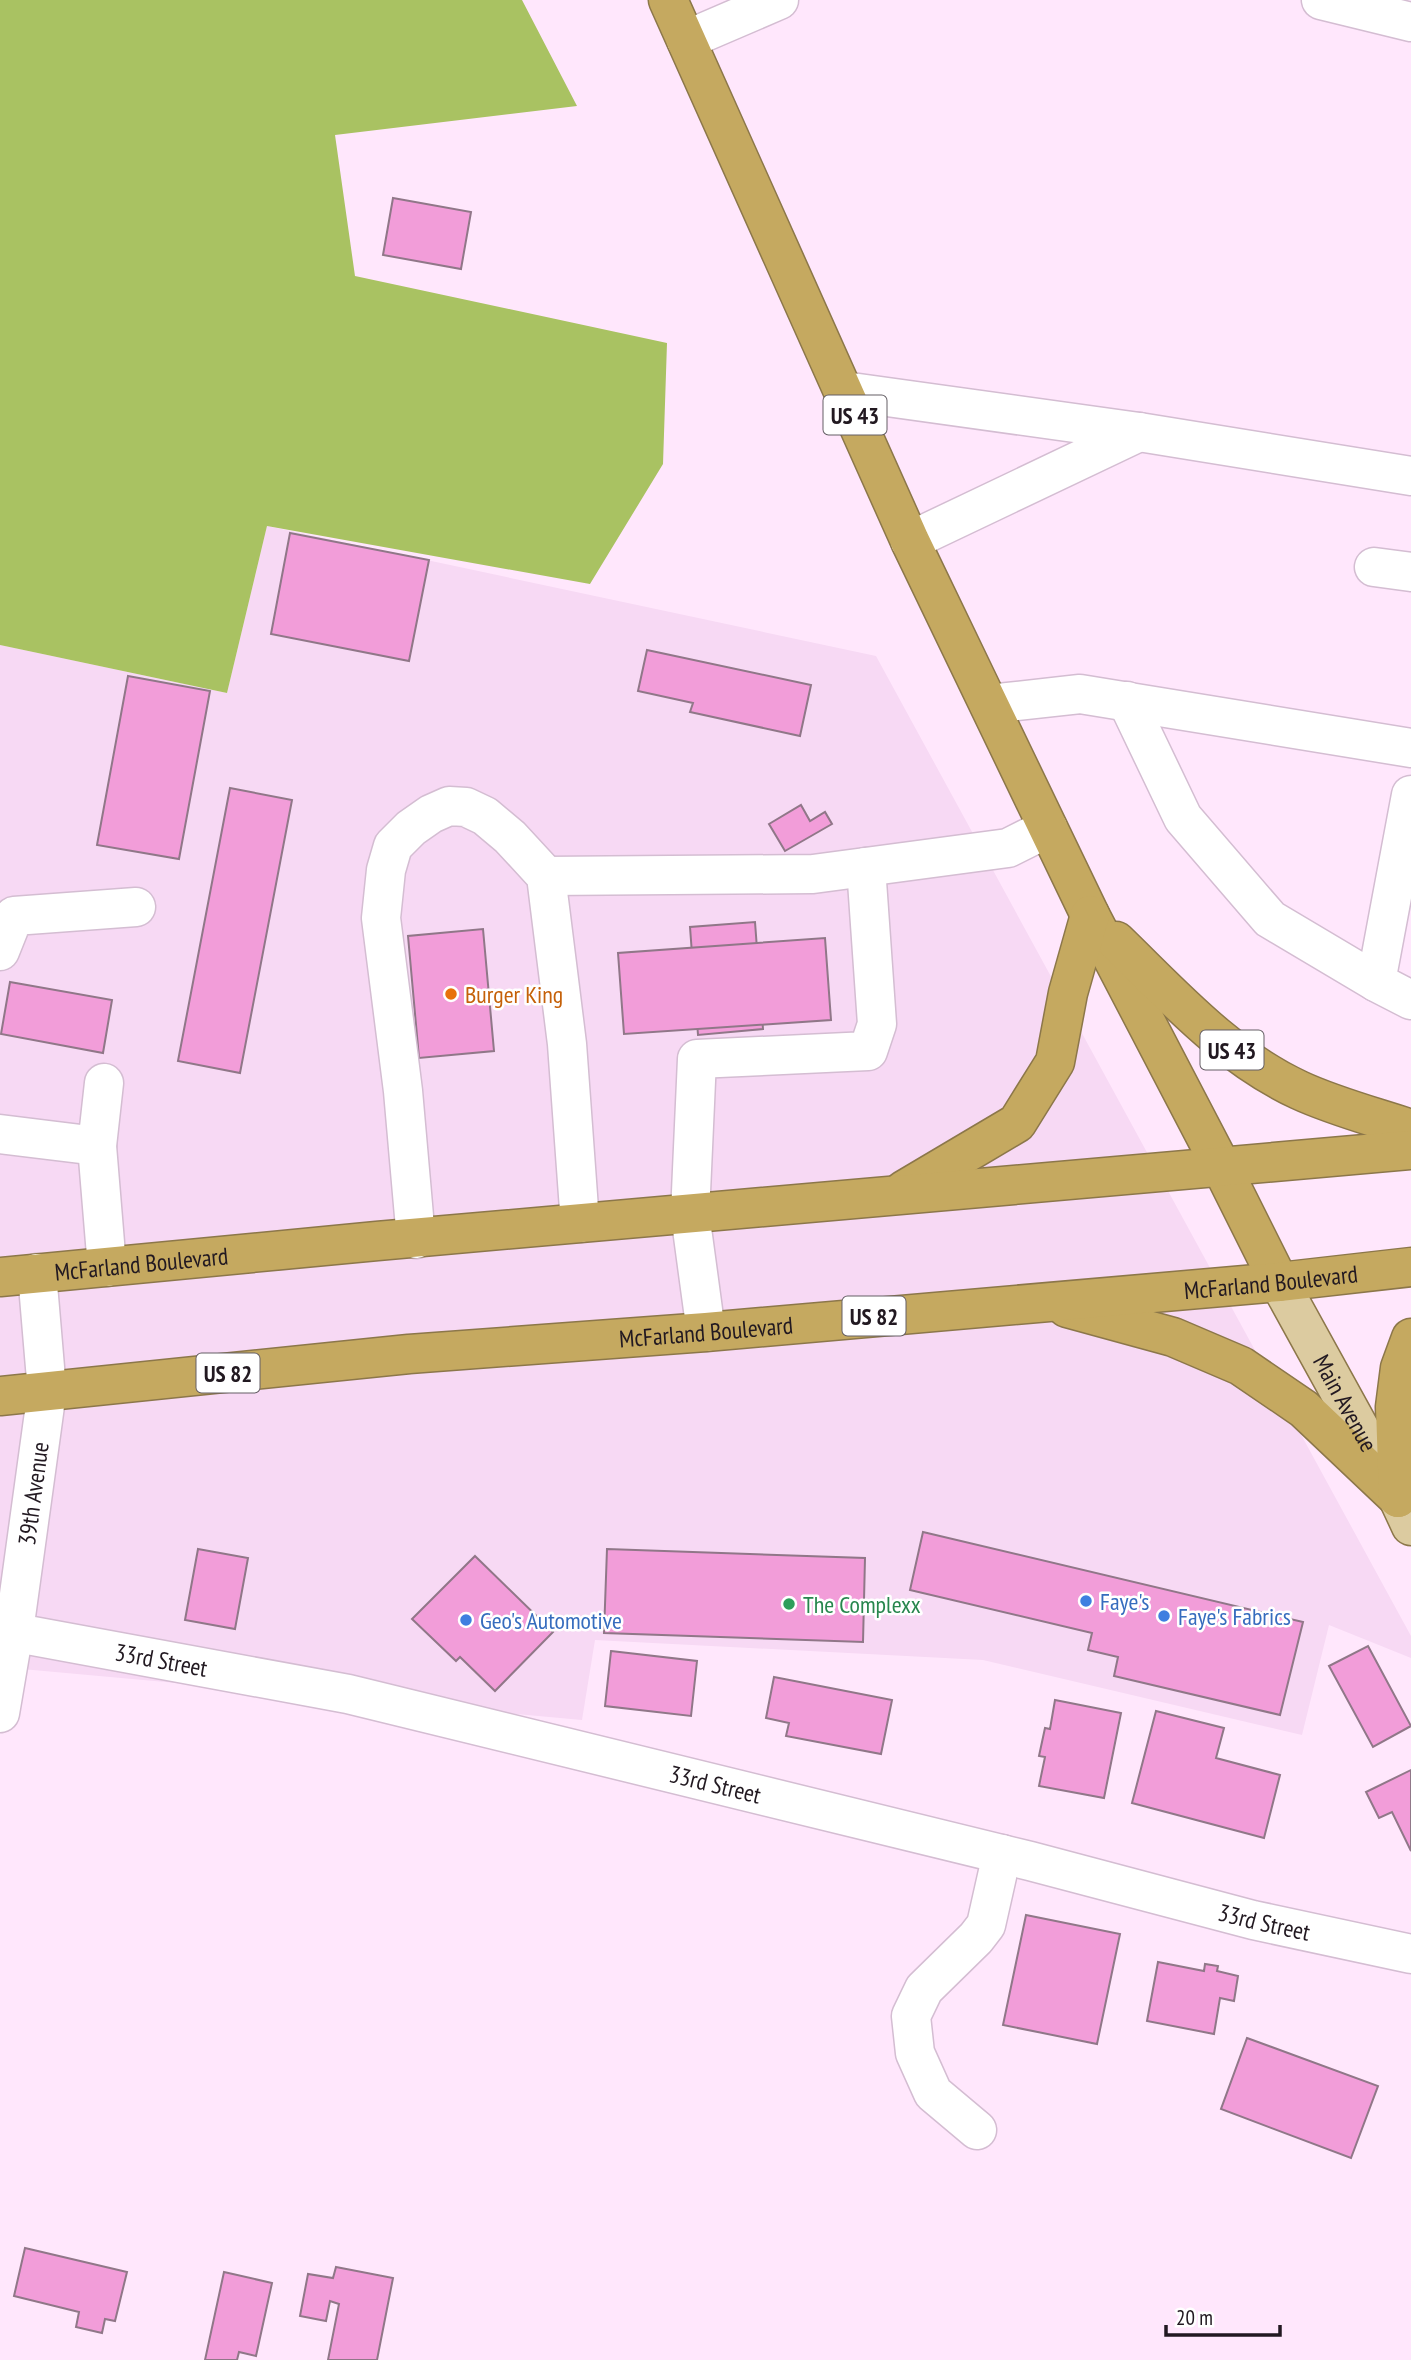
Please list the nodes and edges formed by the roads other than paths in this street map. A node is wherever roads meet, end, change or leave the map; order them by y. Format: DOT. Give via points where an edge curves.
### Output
graph roads {
  1 [pos="668,0"];
  2 [pos="779,0"];
  3 [pos="1321,0"];
  4 [pos="1411,22"];
  5 [pos="686,40"];
  6 [pos="844,390"];
  7 [pos="1139,432"];
  8 [pos="1411,477"];
  9 [pos="910,541"];
  10 [pos="1374,567"];
  11 [pos="1411,572"];
  12 [pos="1128,701"];
  13 [pos="989,704"];
  14 [pos="1411,748"];
  15 [pos="1411,795"];
  16 [pos="1048,828"];
  17 [pos="866,867"];
  18 [pos="546,876"];
  19 [pos="136,907"];
  20 [pos="1090,915"];
  21 [pos="0,951"];
  22 [pos="1376,982"];
  23 [pos="1411,1000"];
  24 [pos="104,1083"];
  25 [pos="1411,1129"];
  26 [pos="0,1135"];
  27 [pos="97,1146"];
  28 [pos="1411,1150"];
  29 [pos="1222,1168"];
  30 [pos="894,1195"];
  31 [pos="690,1214"];
  32 [pos="580,1223"];
  33 [pos="416,1239"];
  34 [pos="107,1267"];
  35 [pos="1411,1267"];
  36 [pos="37,1273"];
  37 [pos="0,1277"];
  38 [pos="1279,1282"];
  39 [pos="1042,1301"];
  40 [pos="706,1332"];
  41 [pos="1411,1338"];
  42 [pos="47,1391"];
  43 [pos="0,1396"];
  44 [pos="1405,1512"];
  45 [pos="7,1630"];
  46 [pos="0,1713"];
  47 [pos="1002,1854"];
  48 [pos="1411,1954"];
  49 [pos="977,2130"];
  1 -- 5 [label="highway, US 43"];
  2 -- 5 [label="street"];
  3 -- 4 [label="street"];
  5 -- 6 [label="highway, US 43"];
  6 -- 7 [label="street"];
  6 -- 9 [label="highway, US 43"];
  7 -- 8 [label="street"];
  7 -- 9 [label="street"];
  9 -- 13 [label="highway, US 43"];
  10 -- 11 [label="street"];
  12 -- 13 [label="street" via="1080,694"];
  12 -- 14 [label="street"];
  12 -- 22 [label="street" via="1183,818 1270,919"];
  13 -- 16 [label="highway, US 43"];
  15 -- 22 [label="street"];
  16 -- 17 [label="street" via="1008,848"];
  16 -- 20 [label="highway, US 43"];
  17 -- 18 [label="street" via="813,873"];
  17 -- 31 [label="street" via="877,1024 868,1051 696,1059"];
  18 -- 32 [label="street" via="567,1044"];
  18 -- 33 [label="street" via="502,830 466,807 449,806 431,814 393,846 381,918"];
  19 -- 21 [label="street" via="13,916"];
  20 -- 25 [label="highway, US 43" via="1243,1059 1300,1091"];
  20 -- 29 [label="highway, US 43"];
  20 -- 30 [label="highway" via="1055,1062 1017,1123"];
  22 -- 23 [label="street"];
  24 -- 27 [label="street"];
  26 -- 27 [label="street"];
  27 -- 34 [label="street"];
  28 -- 29 [label="highway, McFarland Boulevard"];
  29 -- 30 [label="highway, McFarland Boulevard"];
  29 -- 38 [label="highway, US 43"];
  30 -- 31 [label="highway, McFarland Boulevard"];
  31 -- 32 [label="highway, McFarland Boulevard"];
  31 -- 40 [label="street"];
  32 -- 33 [label="highway, McFarland Boulevard"];
  33 -- 34 [label="highway, McFarland Boulevard"];
  34 -- 36 [label="highway, McFarland Boulevard"];
  35 -- 38 [label="highway, McFarland Boulevard"];
  36 -- 37 [label="highway, McFarland Boulevard"];
  36 -- 42 [label="street, 39th Avenue"];
  38 -- 39 [label="highway, McFarland Boulevard / US 82"];
  38 -- 44 [label="main road, Main Avenue"];
  39 -- 40 [label="highway, McFarland Boulevard / US 82"];
  39 -- 44 [label="highway" via="1173,1337 1241,1366 1304,1409"];
  40 -- 42 [label="highway, McFarland Boulevard / US 82" via="409,1354"];
  41 -- 44 [label="highway" via="1400,1368 1395,1407"];
  42 -- 43 [label="highway, McFarland Boulevard / US 82"];
  42 -- 45 [label="street, 39th Avenue"];
  45 -- 46 [label="street, 39th Avenue"];
  45 -- 47 [label="street, 33rd Street" via="348,1694"];
  47 -- 48 [label="street, 33rd Street" via="1254,1920"];
  47 -- 49 [label="street" via="986,1925 924,1989 911,2016 915,2053 933,2093"];
}
